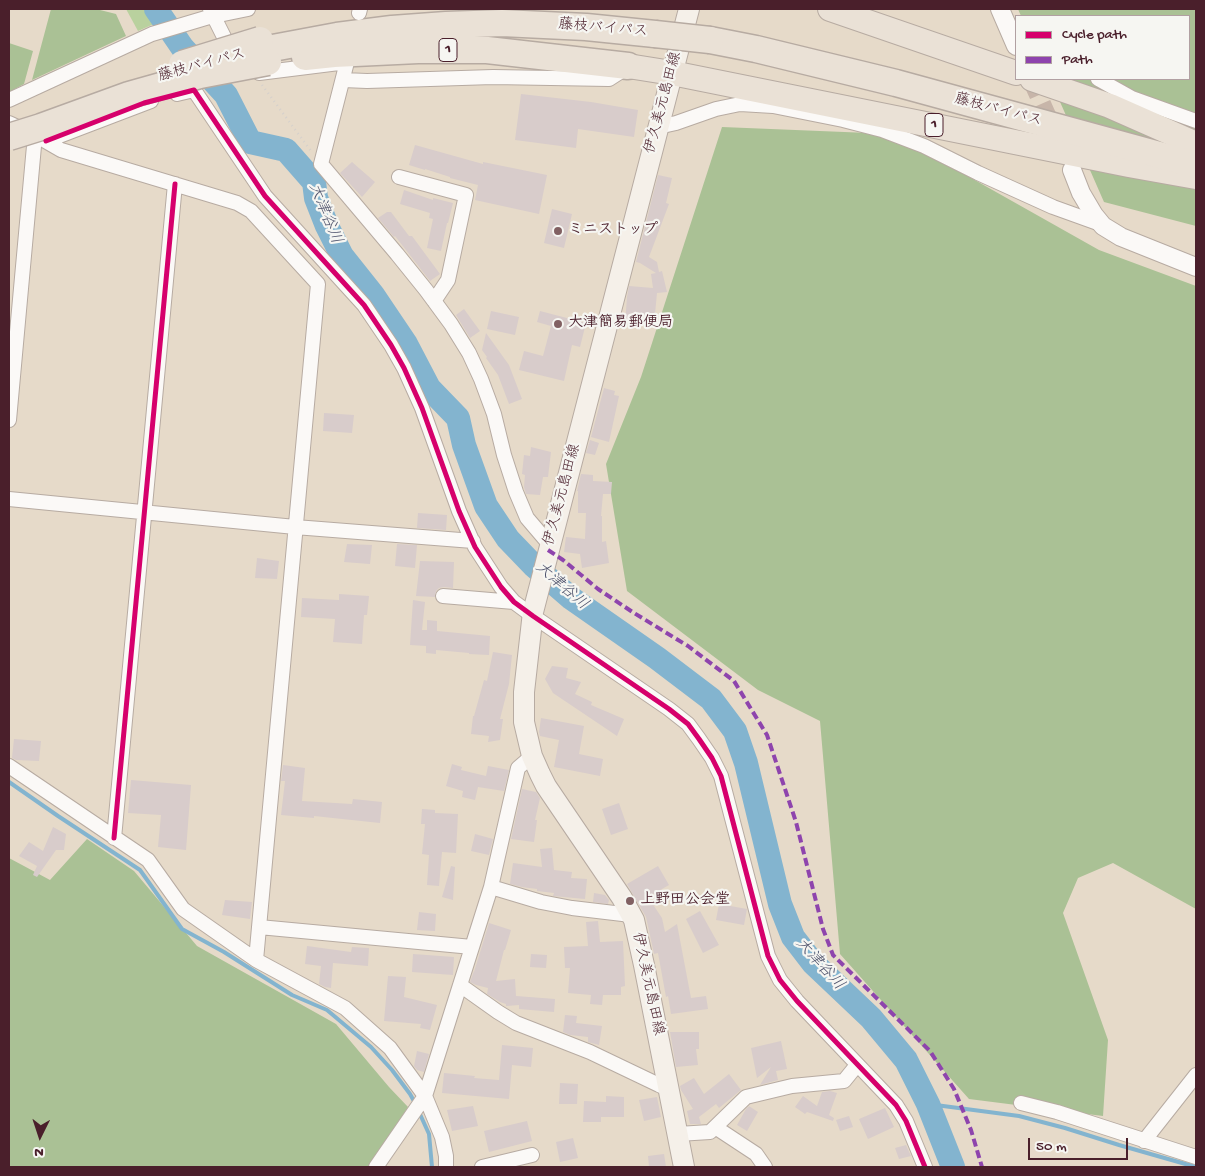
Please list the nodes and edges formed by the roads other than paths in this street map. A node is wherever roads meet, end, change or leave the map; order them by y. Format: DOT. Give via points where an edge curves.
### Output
graph roads {
  1 [pos="248,9"];
  2 [pos="429,9"];
  3 [pos="689,9"];
  4 [pos="830,9"];
  5 [pos="1000,9"];
  6 [pos="211,14"];
  7 [pos="1015,41"];
  8 [pos="263,59"];
  9 [pos="628,66"];
  10 [pos="672,73"];
  11 [pos="1015,73"];
  12 [pos="343,80"];
  13 [pos="1035,80"];
  14 [pos="1100,80"];
  15 [pos="9,100"];
  16 [pos="1196,121"];
  17 [pos="9,123"];
  18 [pos="658,127"];
  19 [pos="9,135"];
  20 [pos="41,138"];
  21 [pos="1196,144"];
  22 [pos="1196,165"];
  23 [pos="1072,170"];
  24 [pos="399,177"];
  25 [pos="1196,177"];
  26 [pos="175,184"];
  27 [pos="1103,226"];
  28 [pos="1196,267"];
  29 [pos="434,301"];
  30 [pos="9,420"];
  31 [pos="9,499"];
  32 [pos="145,512"];
  33 [pos="295,527"];
  34 [pos="473,541"];
  35 [pos="549,547"];
  36 [pos="443,596"];
  37 [pos="514,602"];
  38 [pos="533,614"];
  39 [pos="532,756"];
  40 [pos="9,766"];
  41 [pos="114,838"];
  42 [pos="491,887"];
  43 [pos="631,915"];
  44 [pos="259,927"];
  45 [pos="472,947"];
  46 [pos="256,960"];
  47 [pos="460,985"];
  48 [pos="857,1064"];
  49 [pos="1196,1075"];
  50 [pos="668,1088"];
  51 [pos="425,1096"];
  52 [pos="1021,1103"];
  53 [pos="715,1126"];
  54 [pos="678,1134"];
  55 [pos="1144,1140"];
  56 [pos="532,1155"];
  57 [pos="1196,1157"];
  58 [pos="376,1167"];
  59 [pos="446,1167"];
  60 [pos="482,1167"];
  61 [pos="684,1167"];
  62 [pos="765,1167"];
  63 [pos="925,1167"];
  1 -- 6 [label="street"];
  2 -- 8 [label="highway, 1" via="324,26"];
  3 -- 10 [label="main road, 伊久美元島田線"];
  4 -- 11 [label="highway"];
  5 -- 7 [label="street"];
  6 -- 12 [label="street" via="226,41 257,74 347,62"];
  6 -- 15 [label="street" via="152,34"];
  8 -- 9 [label="highway, 1" via="418,50 487,50"];
  8 -- 19 [label="highway, 1, bridge" via="129,95 42,127"];
  8 -- 19 [label="highway, 1, bridge" via="169,67 37,120"];
  8 -- 22 [label="highway, 藤枝バイパス / 1, bridge" via="337,36 446,25 502,23 586,27 710,40 896,83"];
  9 -- 10 [label="highway, 1"];
  9 -- 12 [label="street" via="610,79"];
  10 -- 18 [label="main road, 伊久美元島田線"];
  10 -- 25 [label="highway, 1"];
  12 -- 29 [label="street" via="321,164"];
  13 -- 21 [label="highway" via="1110,106"];
  14 -- 16 [label="street" via="1132,98"];
  17 -- 20 [label="street"];
  18 -- 27 [label="street" via="740,104 773,106 842,120 882,130 924,146 1053,207"];
  18 -- 35 [label="main road, 伊久美元島田線"];
  20 -- 26 [label="street" via="61,150"];
  20 -- 30 [label="street"];
  20 -- 34 [label="street" via="144,103 194,90 265,196 364,305 392,345 422,408"];
  23 -- 27 [label="street" via="1081,193"];
  24 -- 29 [label="street" via="466,195 448,280"];
  26 -- 32 [label="street"];
  26 -- 33 [label="street" via="237,203 251,211 318,284"];
  27 -- 28 [label="street"];
  29 -- 35 [label="street" via="469,353 494,414 516,492 527,518"];
  31 -- 32 [label="street"];
  32 -- 33 [label="street"];
  32 -- 41 [label="street"];
  33 -- 34 [label="street"];
  33 -- 44 [label="street"];
  34 -- 37 [label="street"];
  35 -- 38 [label="main road, 伊久美元島田線"];
  36 -- 37 [label="street"];
  37 -- 38 [label="street"];
  38 -- 39 [label="main road, 伊久美元島田線" via="524,692 524,722"];
  38 -- 48 [label="street" via="688,724 721,776 768,956 780,980 797,1001"];
  39 -- 42 [label="street" via="518,768"];
  39 -- 43 [label="main road, 伊久美元島田線" via="546,786"];
  40 -- 41 [label="street"];
  41 -- 46 [label="street" via="148,860 183,909"];
  42 -- 43 [label="street" via="541,902"];
  42 -- 45 [label="street"];
  43 -- 50 [label="main road, 伊久美元島田線"];
  44 -- 45 [label="street"];
  44 -- 46 [label="street"];
  45 -- 47 [label="street"];
  46 -- 51 [label="street" via="345,1008 390,1048"];
  47 -- 50 [label="street" via="516,1023"];
  47 -- 51 [label="street"];
  48 -- 53 [label="street" via="844,1081 792,1086 746,1097"];
  48 -- 63 [label="street" via="896,1105"];
  49 -- 55 [label="street"];
  50 -- 54 [label="main road, 伊久美元島田線"];
  51 -- 58 [label="street"];
  51 -- 59 [label="street" via="442,1137"];
  52 -- 55 [label="street"];
  53 -- 54 [label="street" via="710,1132"];
  53 -- 62 [label="street" via="756,1154"];
  54 -- 61 [label="main road, 伊久美元島田線"];
  55 -- 57 [label="street"];
  56 -- 60 [label="street"];
}
